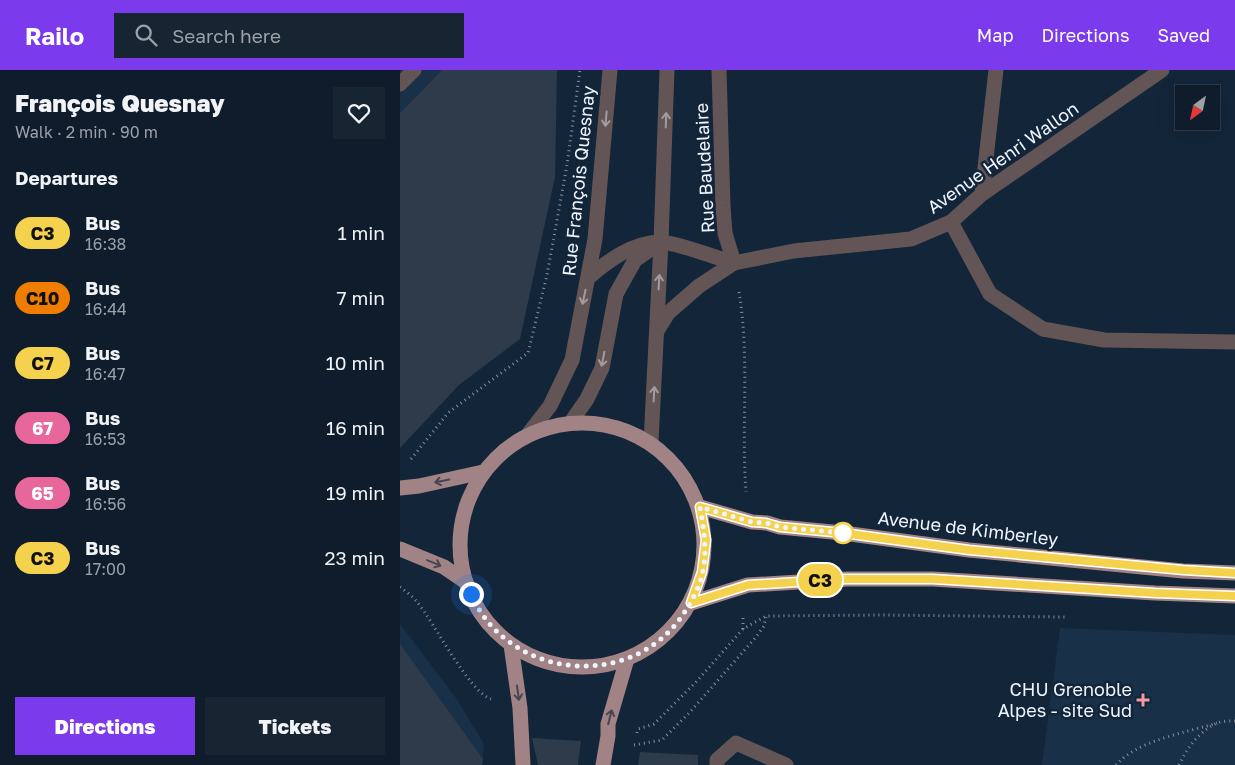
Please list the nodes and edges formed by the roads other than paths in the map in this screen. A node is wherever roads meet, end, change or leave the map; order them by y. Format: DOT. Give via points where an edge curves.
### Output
graph roads {
  1 [pos="414,70"];
  2 [pos="610,70"];
  3 [pos="667,70"];
  4 [pos="719,70"];
  5 [pos="996,70"];
  6 [pos="1162,70"];
  7 [pos="400,84"];
  8 [pos="982,194"];
  9 [pos="950,222"];
  10 [pos="661,242"];
  11 [pos="734,263"];
  12 [pos="588,277"];
  13 [pos="657,331"];
  14 [pos="1235,342"];
  15 [pos="571,422"];
  16 [pos="529,433"];
  17 [pos="651,442"];
  18 [pos="483,472"];
  19 [pos="400,488"];
  20 [pos="700,507"];
  21 [pos="400,550"];
  22 [pos="1235,573"];
  23 [pos="466,582"];
  24 [pos="1235,596"];
  25 [pos="691,603"];
  26 [pos="511,645"];
  27 [pos="627,659"];
  28 [pos="523,765"];
  29 [pos="603,765"];
  30 [pos="717,765"];
  31 [pos="786,765"];
  1 -- 7 [label="street"];
  2 -- 12 [label="street, Rue François Quesnay, one-way" via="595,239"];
  10 -- 3 [label="street, one-way"];
  4 -- 11 [label="street, Rue Baudelaire" via="725,233"];
  5 -- 8 [label="street"];
  6 -- 8 [label="street, Avenue Henri Wallon"];
  8 -- 9 [label="street, Avenue Henri Wallon"];
  9 -- 11 [label="street, Avenue Henri Wallon" via="911,239 794,251"];
  9 -- 14 [label="street" via="990,294 1043,329 1104,340"];
  10 -- 11 [label="street, Avenue Henri Wallon"];
  10 -- 12 [label="street" via="638,246 604,264"];
  13 -- 10 [label="street, one-way"];
  10 -- 15 [label="street, one-way" via="635,260 616,294 602,368"];
  11 -- 13 [label="street, Avenue Henri Wallon" via="699,286 668,313"];
  12 -- 16 [label="street, Rue François Quesnay, one-way" via="572,360 550,406"];
  17 -- 13 [label="street, one-way"];
  15 -- 16 [label="main road, Rue François Quesnay"];
  15 -- 17 [label="main road, Rue François Quesnay" via="612,426"];
  16 -- 18 [label="main road, Rue François Quesnay" via="504,450"];
  17 -- 20 [label="main road, Rue François Quesnay" via="681,471"];
  18 -- 19 [label="main road, one-way"];
  18 -- 23 [label="main road, Rue François Quesnay" via="469,498 461,525 460,554"];
  20 -- 22 [label="main road, Avenue de Kimberley" via="780,527 979,551"];
  20 -- 25 [label="main road, Rue François Quesnay" via="706,540 702,572"];
  21 -- 23 [label="main road, one-way" via="444,567"];
  23 -- 26 [label="main road, Rue François Quesnay" via="476,606"];
  24 -- 25 [label="main road" via="933,579 846,579 748,585"];
  25 -- 27 [label="main road, Rue François Quesnay" via="674,627 653,646"];
  26 -- 27 [label="main road, Rue François Quesnay" via="548,662 588,668"];
  26 -- 28 [label="main road, one-way" via="520,708"];
  29 -- 27 [label="main road, one-way" via="608,724"];
  30 -- 31 [label="street" via="717,760 736,744"];
}
